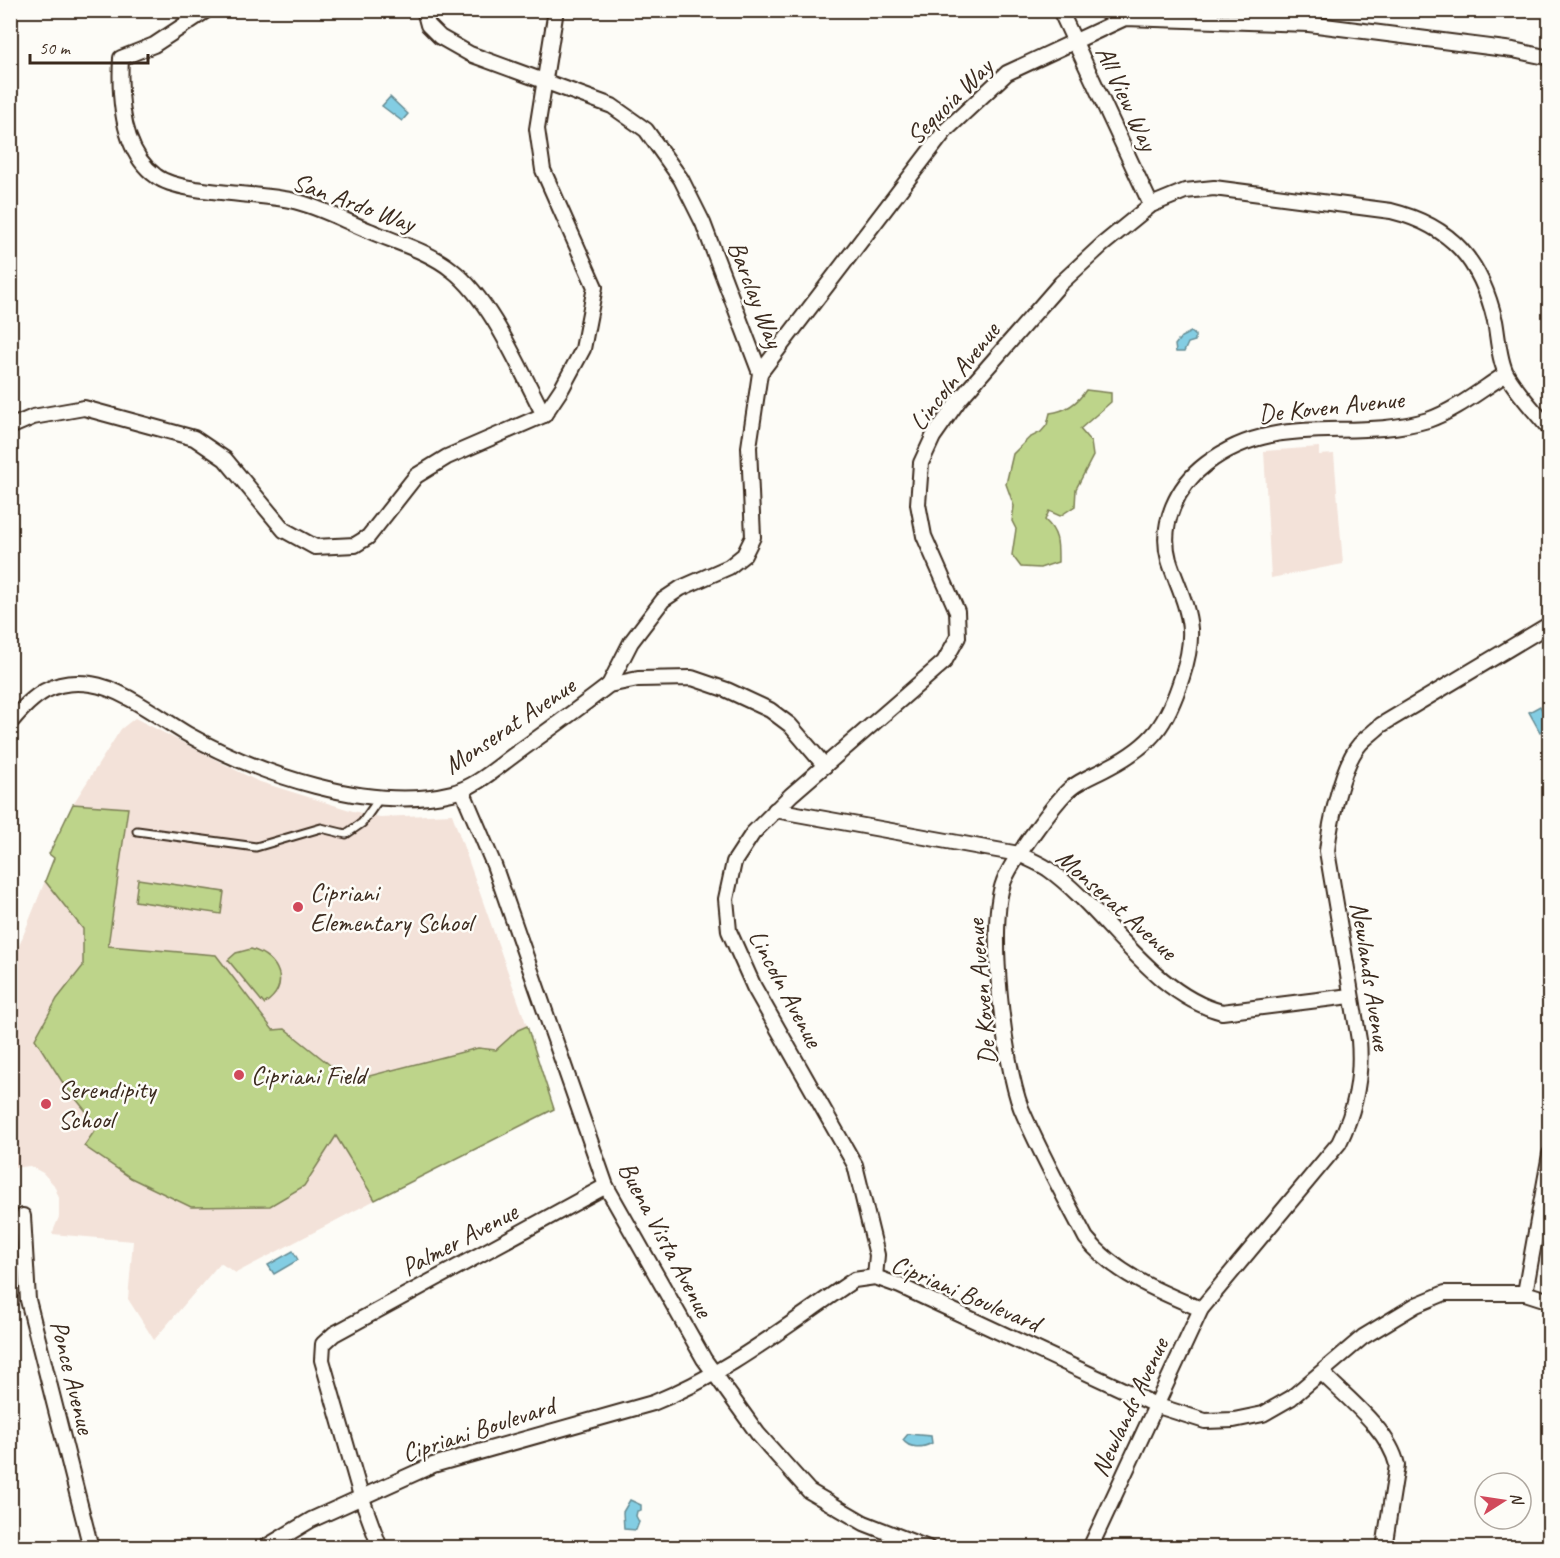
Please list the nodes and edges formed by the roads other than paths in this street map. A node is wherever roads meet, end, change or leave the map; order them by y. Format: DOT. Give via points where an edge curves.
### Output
graph roads {
  1 [pos="207,10"];
  2 [pos="424,10"];
  3 [pos="556,10"];
  4 [pos="1060,10"];
  5 [pos="1073,41"];
  6 [pos="1550,58"];
  7 [pos="545,80"];
  8 [pos="1151,205"];
  9 [pos="760,373"];
  10 [pos="1506,374"];
  11 [pos="544,415"];
  12 [pos="10,427"];
  13 [pos="1550,430"];
  14 [pos="1550,624"];
  15 [pos="609,685"];
  16 [pos="10,723"];
  17 [pos="825,766"];
  18 [pos="462,790"];
  19 [pos="379,799"];
  20 [pos="775,810"];
  21 [pos="137,831"];
  22 [pos="1019,854"];
  23 [pos="1350,996"];
  24 [pos="1550,1154"];
  25 [pos="606,1186"];
  26 [pos="1544,1212"];
  27 [pos="23,1216"];
  28 [pos="875,1277"];
  29 [pos="1525,1293"];
  30 [pos="1550,1301"];
  31 [pos="1201,1310"];
  32 [pos="1322,1373"];
  33 [pos="717,1374"];
  34 [pos="1158,1406"];
  35 [pos="361,1496"];
  36 [pos="91,1548"];
  37 [pos="264,1548"];
  38 [pos="380,1548"];
  39 [pos="928,1548"];
  40 [pos="1090,1548"];
  41 [pos="1384,1548"];
  1 -- 11 [label="street, San Ardo Way" via="154,45 121,58 120,86 132,147 156,176 176,186 294,201 431,257 452,270 480,298"];
  2 -- 7 [label="street, Barclay Way" via="428,25 440,37 470,54"];
  3 -- 7 [label="street"];
  4 -- 5 [label="street, All View Way"];
  5 -- 6 [label="street, Sequoia Way" via="1125,18 1210,20 1309,24"];
  5 -- 8 [label="street, All View Way"];
  5 -- 9 [label="street, Sequoia Way" via="1006,73 945,130"];
  7 -- 9 [label="street, Barclay Way" via="632,117 666,155 704,223"];
  7 -- 11 [label="street" via="537,129 543,170 595,287 583,349"];
  8 -- 10 [label="street, Lincoln Avenue" via="1185,191 1214,188 1419,218 1441,231 1471,260 1491,303"];
  8 -- 17 [label="street, Lincoln Avenue" via="1061,283 933,437 921,463 918,504 924,536 957,610 958,637 944,662"];
  9 -- 15 [label="street, Barclay Way" via="749,447 753,537 744,555 729,567 663,600 631,642"];
  10 -- 13 [label="street, Lincoln Avenue"];
  10 -- 22 [label="street, De Koven Avenue" via="1431,419 1264,435 1236,444 1202,466 1180,490 1168,519 1169,559 1184,599 1190,630 1187,660 1174,704 1152,739 1071,788"];
  11 -- 12 [label="street" via="447,457 416,476 368,537 355,545 335,547 315,547 284,530 225,459 194,438 84,408 33,417"];
  14 -- 23 [label="street, Newlands Avenue" via="1382,725 1359,745 1346,772 1327,851"];
  15 -- 17 [label="street, Monserat Avenue" via="692,678 727,690 770,710 790,725"];
  15 -- 18 [label="street, Monserat Avenue"];
  16 -- 19 [label="street, Monserat Avenue" via="28,700 43,691 73,682 92,684 113,691 202,742 238,757 320,787"];
  17 -- 20 [label="street, Lincoln Avenue"];
  18 -- 19 [label="street, Monserat Avenue"];
  18 -- 25 [label="street, Buena Vista Avenue" via="494,865"];
  19 -- 21 [label="lane" via="362,823 346,834 321,828 256,847"];
  20 -- 22 [label="street, Monserat Avenue"];
  20 -- 28 [label="street, Lincoln Avenue" via="753,833 734,862 726,899 729,931 754,987 855,1165 878,1255"];
  22 -- 23 [label="street, Monserat Avenue" via="1054,874 1170,986 1209,1009 1222,1012"];
  22 -- 31 [label="street, De Koven Avenue" via="1004,880 997,909 1006,1050 1021,1106 1086,1238 1098,1254 1157,1290"];
  23 -- 31 [label="street, Newlands Avenue" via="1361,1062 1353,1114 1340,1143"];
  24 -- 26 [label="street"];
  25 -- 33 [label="street, Buena Vista Avenue" via="704,1359"];
  25 -- 35 [label="street, Palmer Avenue" via="334,1334 323,1344 322,1360"];
  26 -- 29 [label="street"];
  27 -- 36 [label="street, Ponce Avenue" via="28,1300"];
  28 -- 33 [label="street, Cipriani Boulevard" via="854,1280"];
  28 -- 34 [label="street, Cipriani Boulevard"];
  29 -- 30 [label="street, Cipriani Boulevard"];
  29 -- 32 [label="street, Cipriani Boulevard" via="1445,1293 1416,1305 1363,1337"];
  31 -- 34 [label="street, Newlands Avenue"];
  32 -- 34 [label="street, Cipriani Boulevard" via="1291,1398 1263,1414 1246,1418 1205,1421"];
  32 -- 41 [label="street" via="1387,1439 1395,1453 1397,1465"];
  33 -- 35 [label="street, Cipriani Boulevard" via="653,1403 433,1465"];
  33 -- 39 [label="street, Buena Vista Avenue" via="758,1434 809,1491 864,1523"];
  34 -- 40 [label="street, Newlands Avenue"];
  35 -- 37 [label="street, Cipriani Boulevard"];
  35 -- 38 [label="street"];
}
